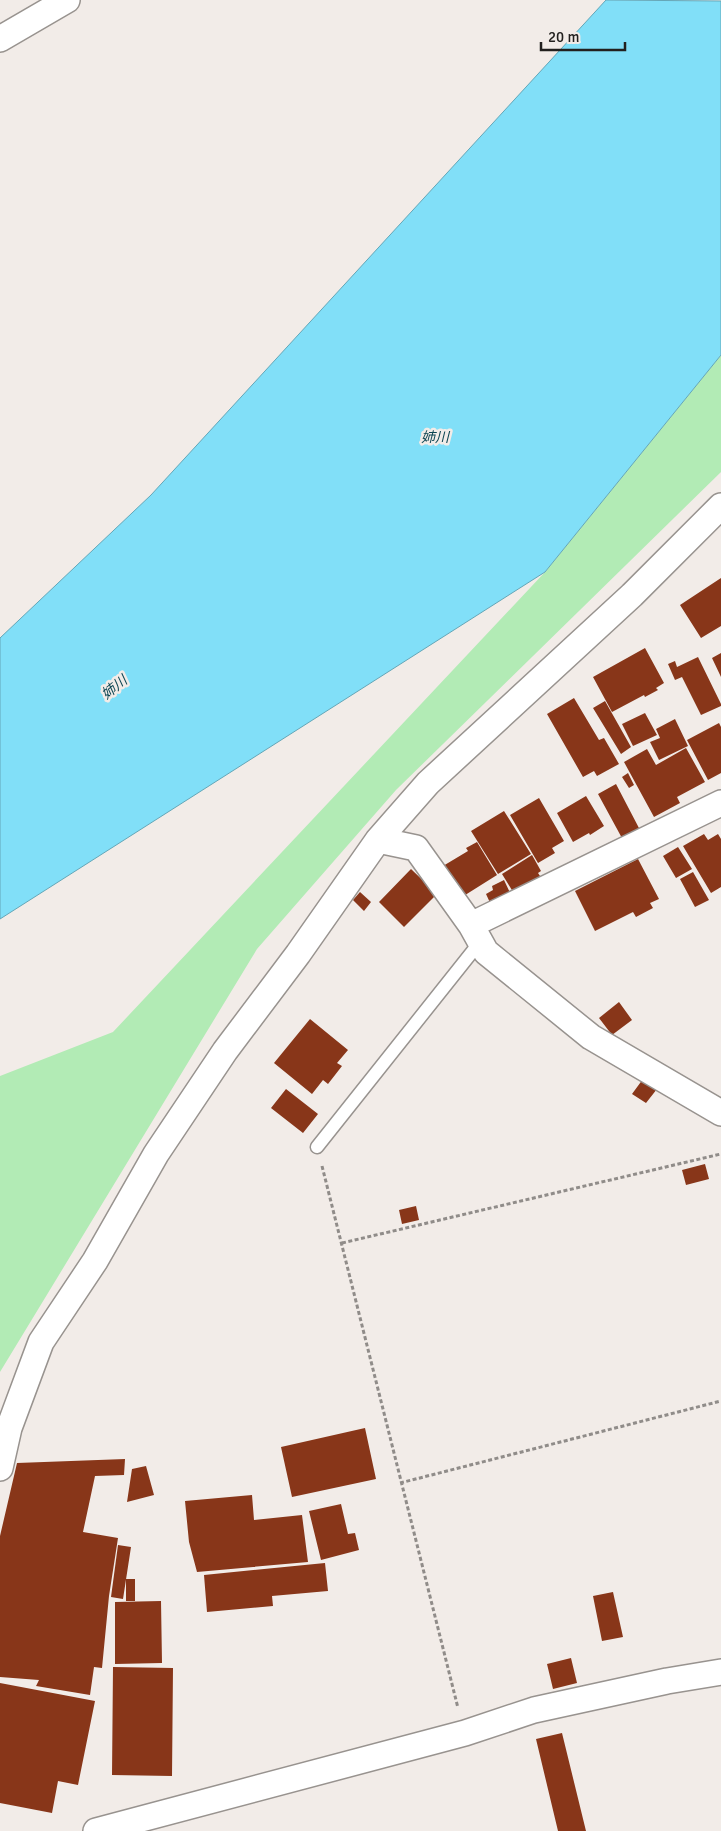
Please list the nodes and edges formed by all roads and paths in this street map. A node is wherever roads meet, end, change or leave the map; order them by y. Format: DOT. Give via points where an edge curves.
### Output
graph roads {
  1 [pos="67,0"];
  2 [pos="0,39"];
  3 [pos="721,506"];
  4 [pos="721,803"];
  5 [pos="378,840"];
  6 [pos="476,933"];
  7 [pos="721,1113"];
  8 [pos="317,1147"];
  9 [pos="721,1154"];
  10 [pos="342,1244"];
  11 [pos="721,1401"];
  12 [pos="0,1468"];
  13 [pos="400,1483"];
  14 [pos="721,1672"];
  15 [pos="465,1733"];
  16 [pos="96,1831"];
  1 -- 2 [label="street"];
  3 -- 5 [label="street" via="632,595 428,783"];
  4 -- 6 [label="street"];
  5 -- 6 [label="street" via="416,848"];
  5 -- 12 [label="street" via="225,1051 156,1154 95,1261 41,1342 9,1428"];
  6 -- 7 [label="street" via="486,952 591,1037"];
  6 -- 8 [label="lane"];
  8 -- 10 [label="path"];
  9 -- 10 [label="path"];
  10 -- 13 [label="path"];
  11 -- 13 [label="path"];
  13 -- 15 [label="path"];
  14 -- 15 [label="street" via="534,1710"];
  15 -- 16 [label="street"];
}
